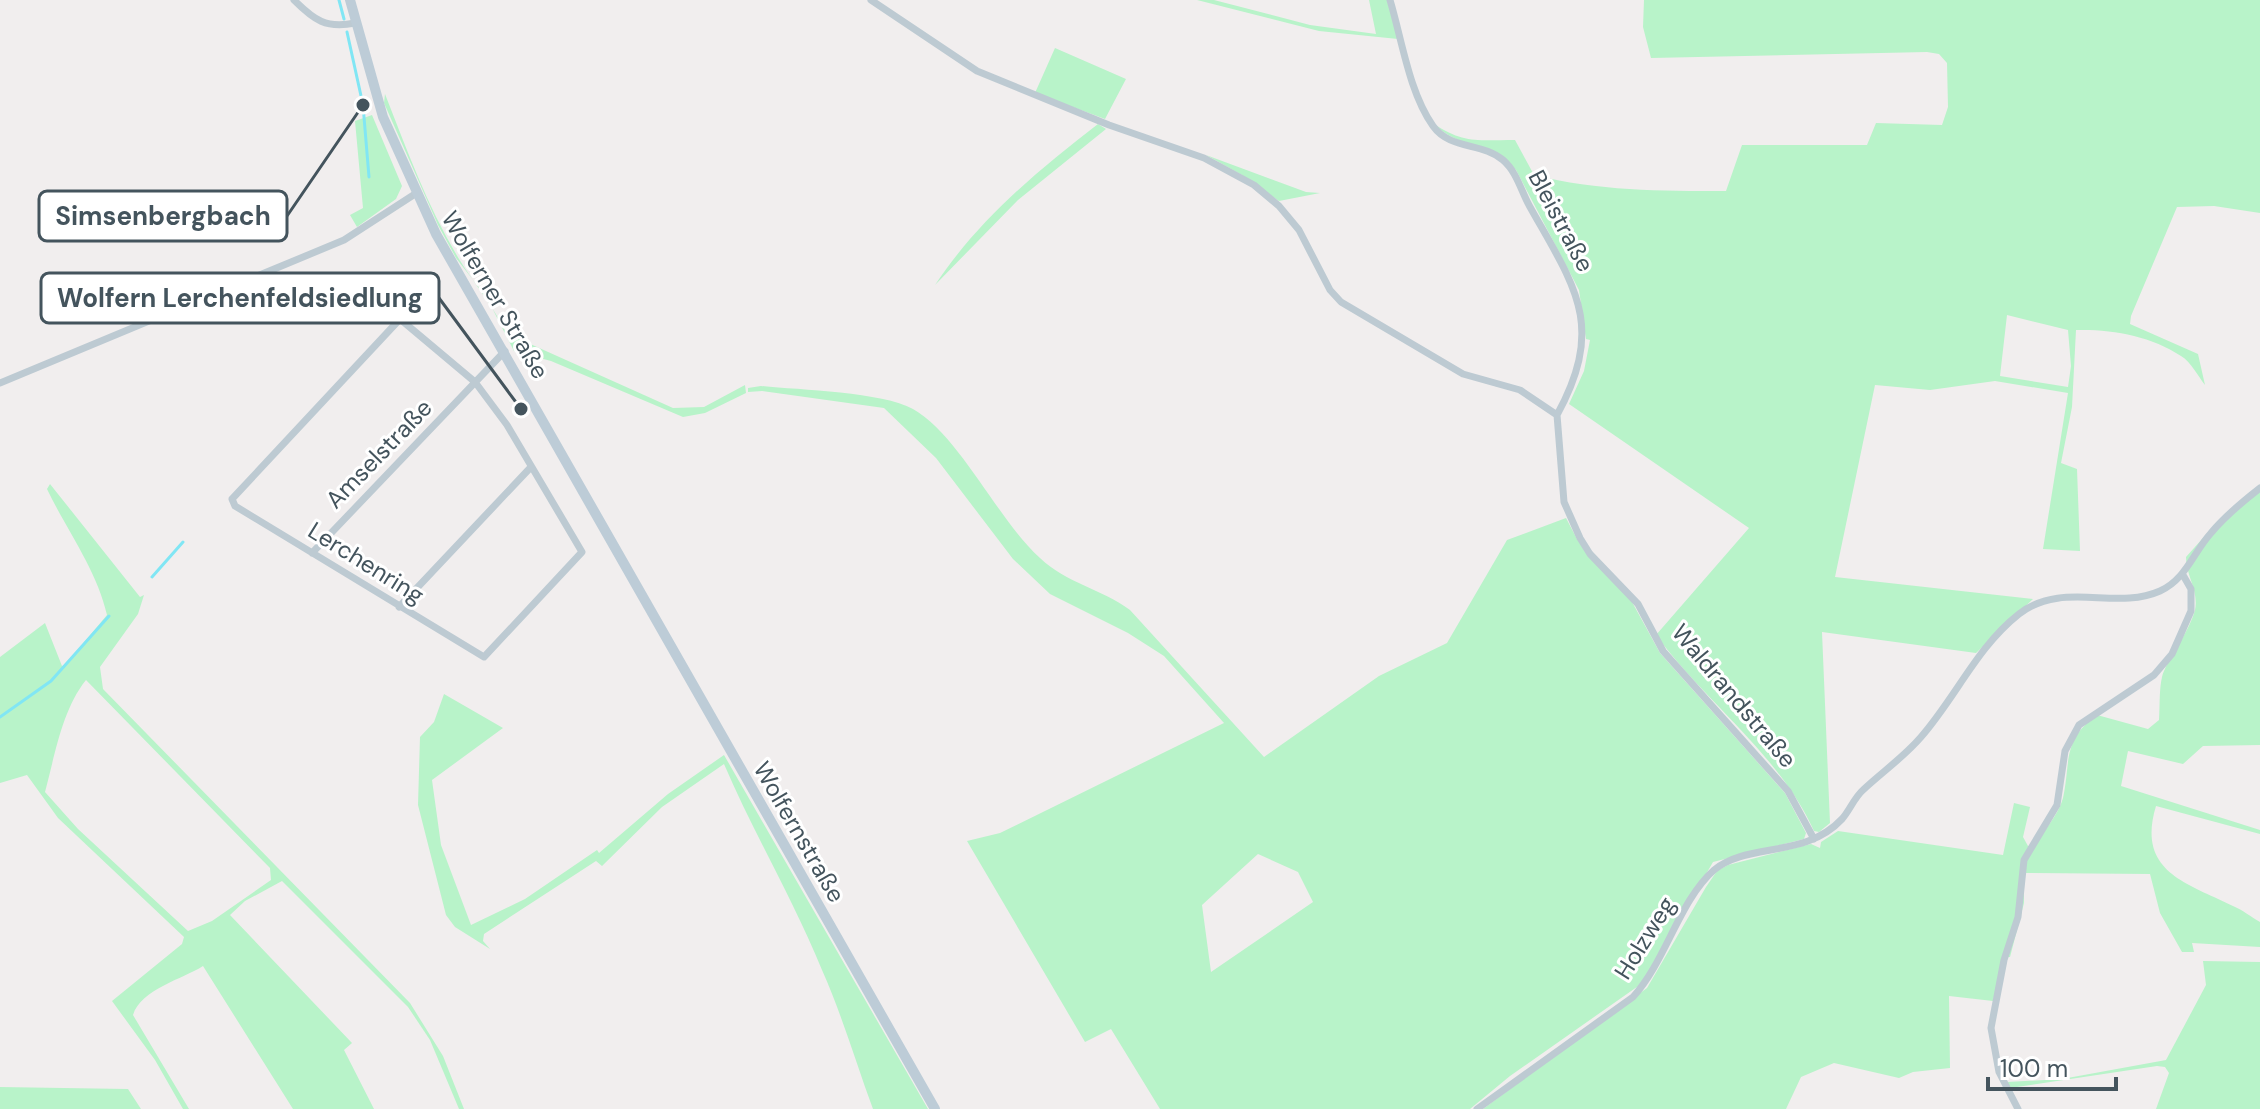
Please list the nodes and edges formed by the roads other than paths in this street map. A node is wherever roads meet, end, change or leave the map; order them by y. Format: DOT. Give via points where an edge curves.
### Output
graph roads {
  1 [pos="294,0"];
  2 [pos="350,0"];
  3 [pos="871,0"];
  4 [pos="1390,0"];
  5 [pos="355,23"];
  6 [pos="415,194"];
  7 [pos="505,351"];
  8 [pos="475,382"];
  9 [pos="0,383"];
  10 [pos="1557,415"];
  11 [pos="531,467"];
  12 [pos="2260,488"];
  13 [pos="312,553"];
  14 [pos="629,575"];
  15 [pos="2183,575"];
  16 [pos="399,607"];
  17 [pos="1814,839"];
  18 [pos="935,1109"];
  19 [pos="1477,1109"];
  20 [pos="2018,1109"];
  1 -- 5 [label="street" via="328,25"];
  2 -- 5 [label="main road, Wolferner Straße"];
  3 -- 10 [label="street" via="977,71 1204,158 1254,185 1299,230 1341,302 1463,374 1520,390"];
  4 -- 10 [label="street, Bleistraße" via="1427,117 1446,138 1489,151 1507,164 1578,298 1580,361"];
  5 -- 6 [label="main road, Wolferner Straße" via="375,94"];
  6 -- 7 [label="main road, Wolferner Straße"];
  6 -- 9 [label="street" via="344,240"];
  7 -- 8 [label="street"];
  7 -- 14 [label="main road, Wolferner Straße"];
  8 -- 11 [label="street, Lerchenring"];
  8 -- 13 [label="street, Amselstraße"];
  8 -- 13 [label="street, Lerchenring" via="406,321 395,322 232,499 235,506"];
  10 -- 17 [label="street, Waldrandstraße" via="1564,502 1580,538 1638,604 1663,651 1788,791"];
  11 -- 16 [label="street"];
  11 -- 16 [label="street, Lerchenring" via="582,552 580,557 484,657"];
  12 -- 15 [label="street" via="2210,534"];
  13 -- 16 [label="street, Lerchenring"];
  14 -- 18 [label="main road, Wolfernstraße"];
  15 -- 17 [label="street" via="2154,593 2060,596 2019,614 1964,675 1920,739"];
  15 -- 20 [label="street" via="2191,589 2191,611 2172,654 2154,675 2079,725 2065,751 2057,805 2024,860 2018,917 1991,1028 1999,1072"];
  17 -- 19 [label="street, Holzweg" via="1716,869 1633,997"];
}
